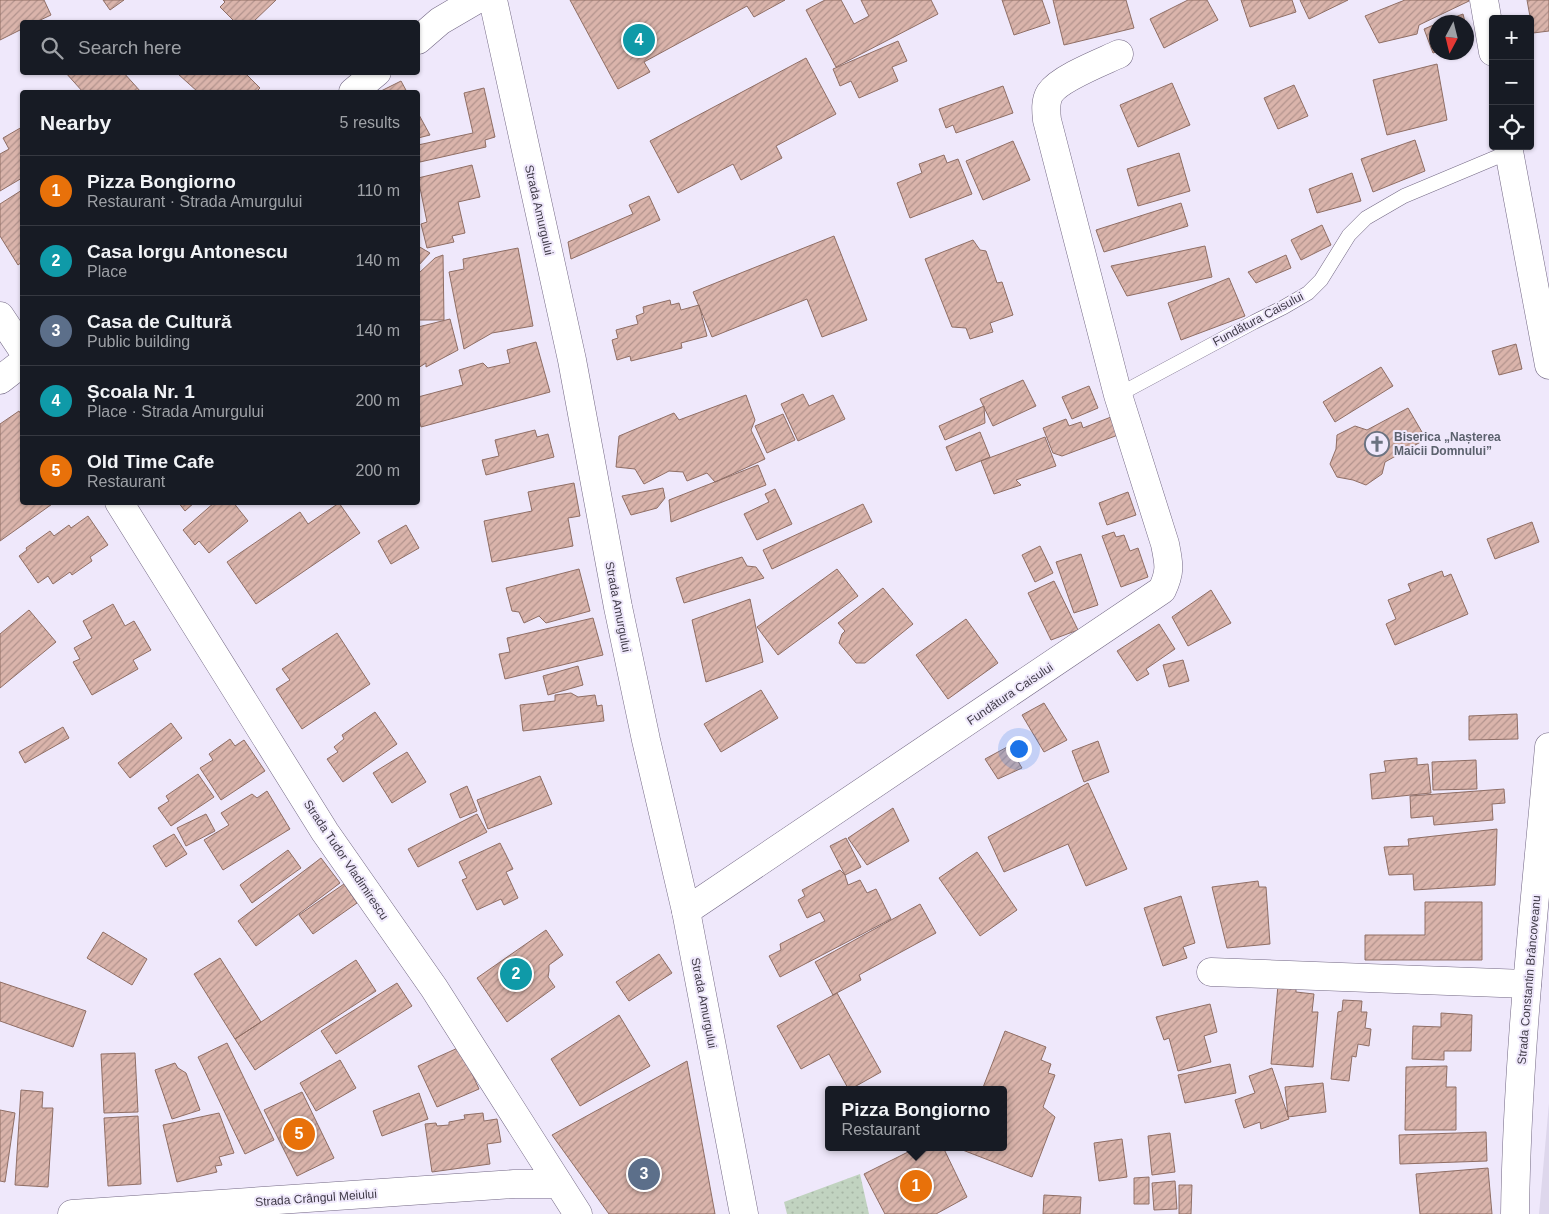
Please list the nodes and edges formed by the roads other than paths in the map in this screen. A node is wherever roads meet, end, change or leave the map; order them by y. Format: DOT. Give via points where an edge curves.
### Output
graph roads {
  1 [pos="476,0"];
  2 [pos="493,0"];
  3 [pos="1484,0"];
  4 [pos="1489,29"];
  5 [pos="420,38"];
  6 [pos="1119,54"];
  7 [pos="373,75"];
  8 [pos="355,90"];
  9 [pos="1507,150"];
  10 [pos="1509,150"];
  11 [pos="0,316"];
  12 [pos="20,347"];
  13 [pos="20,365"];
  14 [pos="1549,366"];
  15 [pos="0,380"];
  16 [pos="1118,394"];
  17 [pos="120,505"];
  18 [pos="1549,747"];
  19 [pos="686,911"];
  20 [pos="1212,972"];
  21 [pos="1527,984"];
  22 [pos="559,1184"];
  23 [pos="72,1214"];
  24 [pos="578,1214"];
  25 [pos="744,1214"];
  26 [pos="1515,1214"];
  1 -- 5 [label="street" via="440,21"];
  2 -- 19 [label="street, Strada Amurgului" via="572,360 640,712"];
  3 -- 4 [label="street"];
  6 -- 16 [label="street, Fundătura Caisului" via="1057,84 1046,107"];
  7 -- 8 [label="street"];
  9 -- 16 [label="lane, Fundătura Caisului" via="1404,196 1366,218 1348,235 1321,280 1308,293"];
  10 -- 14 [label="street"];
  11 -- 12 [label="street"];
  13 -- 15 [label="street"];
  16 -- 19 [label="street, Fundătura Caisului" via="1168,560 1169,575 1162,590"];
  17 -- 22 [label="street, Strada Tudor Vladimirescu" via="325,832 434,988"];
  18 -- 21 [label="street, Strada Constantin Brâncoveanu"];
  19 -- 25 [label="street, Strada Amurgului"];
  20 -- 21 [label="street"];
  21 -- 26 [label="street, Strada Constantin Brâncoveanu"];
  22 -- 23 [label="street, Strada Crângul Meiului" via="514,1184"];
  22 -- 24 [label="street, Strada Tudor Vladimirescu"];
}
